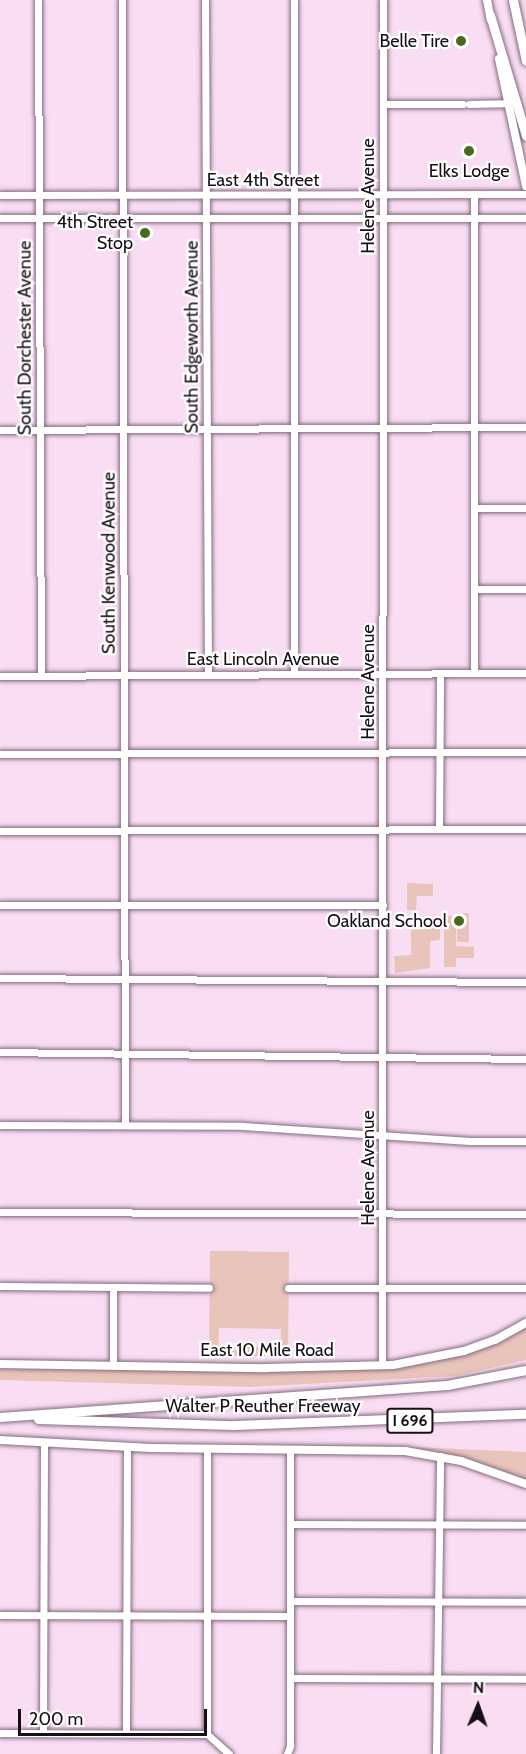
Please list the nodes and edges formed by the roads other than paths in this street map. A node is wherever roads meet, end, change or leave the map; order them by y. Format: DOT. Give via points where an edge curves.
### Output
graph roads {
  1 [pos="38,0"];
  2 [pos="122,0"];
  3 [pos="205,0"];
  4 [pos="294,0"];
  5 [pos="383,0"];
  6 [pos="487,0"];
  7 [pos="513,0"];
  8 [pos="490,15"];
  9 [pos="526,61"];
  10 [pos="508,103"];
  11 [pos="383,104"];
  12 [pos="526,136"];
  13 [pos="526,186"];
  14 [pos="474,194"];
  15 [pos="526,194"];
  16 [pos="0,195"];
  17 [pos="39,195"];
  18 [pos="123,195"];
  19 [pos="206,195"];
  20 [pos="294,195"];
  21 [pos="383,195"];
  22 [pos="294,217"];
  23 [pos="474,217"];
  24 [pos="0,218"];
  25 [pos="39,218"];
  26 [pos="123,218"];
  27 [pos="206,218"];
  28 [pos="383,218"];
  29 [pos="526,218"];
  30 [pos="383,427"];
  31 [pos="474,427"];
  32 [pos="526,427"];
  33 [pos="207,428"];
  34 [pos="294,428"];
  35 [pos="40,429"];
  36 [pos="124,429"];
  37 [pos="0,430"];
  38 [pos="474,508"];
  39 [pos="526,508"];
  40 [pos="526,589"];
  41 [pos="474,590"];
  42 [pos="474,673"];
  43 [pos="526,673"];
  44 [pos="294,674"];
  45 [pos="383,674"];
  46 [pos="440,674"];
  47 [pos="124,675"];
  48 [pos="208,675"];
  49 [pos="0,676"];
  50 [pos="41,676"];
  51 [pos="383,752"];
  52 [pos="439,752"];
  53 [pos="526,752"];
  54 [pos="0,754"];
  55 [pos="124,754"];
  56 [pos="383,829"];
  57 [pos="440,829"];
  58 [pos="526,829"];
  59 [pos="124,830"];
  60 [pos="0,831"];
  61 [pos="0,905"];
  62 [pos="125,905"];
  63 [pos="383,905"];
  64 [pos="0,978"];
  65 [pos="125,978"];
  66 [pos="383,981"];
  67 [pos="526,982"];
  68 [pos="0,1052"];
  69 [pos="124,1052"];
  70 [pos="383,1057"];
  71 [pos="526,1059"];
  72 [pos="0,1125"];
  73 [pos="125,1125"];
  74 [pos="383,1136"];
  75 [pos="526,1141"];
  76 [pos="0,1212"];
  77 [pos="383,1213"];
  78 [pos="526,1214"];
  79 [pos="0,1286"];
  80 [pos="113,1287"];
  81 [pos="383,1287"];
  82 [pos="209,1288"];
  83 [pos="288,1288"];
  84 [pos="526,1288"];
  85 [pos="526,1323"];
  86 [pos="0,1364"];
  87 [pos="113,1365"];
  88 [pos="382,1365"];
  89 [pos="524,1370"];
  90 [pos="526,1414"];
  91 [pos="0,1418"];
  92 [pos="0,1440"];
  93 [pos="44,1442"];
  94 [pos="127,1447"];
  95 [pos="207,1449"];
  96 [pos="290,1450"];
  97 [pos="440,1456"];
  98 [pos="526,1484"];
  99 [pos="290,1524"];
  100 [pos="439,1525"];
  101 [pos="526,1525"];
  102 [pos="290,1601"];
  103 [pos="438,1602"];
  104 [pos="526,1602"];
  105 [pos="0,1615"];
  106 [pos="43,1615"];
  107 [pos="126,1616"];
  108 [pos="207,1616"];
  109 [pos="290,1616"];
  110 [pos="290,1678"];
  111 [pos="437,1679"];
  112 [pos="526,1679"];
  113 [pos="0,1733"];
  114 [pos="43,1733"];
  115 [pos="126,1733"];
  116 [pos="207,1734"];
  117 [pos="229,1754"];
  118 [pos="287,1754"];
  119 [pos="436,1754"];
  1 -- 17 [label="street, South Dorchester Avenue"];
  2 -- 18 [label="street, South Kenwood Avenue"];
  3 -- 19 [label="street, South Edgeworth Avenue"];
  4 -- 20 [label="street"];
  5 -- 11 [label="street, Helene Avenue"];
  6 -- 8 [label="main road"];
  7 -- 9 [label="highway"];
  8 -- 10 [label="main road"];
  8 -- 12 [label="highway"];
  10 -- 11 [label="street"];
  10 -- 13 [label="main road"];
  11 -- 21 [label="street, Helene Avenue"];
  14 -- 15 [label="street, East 4th Street"];
  14 -- 21 [label="street, East 4th Street"];
  14 -- 23 [label="street"];
  16 -- 17 [label="street, East 4th Street"];
  17 -- 18 [label="street, East 4th Street"];
  17 -- 25 [label="street, South Dorchester Avenue"];
  18 -- 19 [label="street, East 4th Street"];
  18 -- 26 [label="street, South Kenwood Avenue"];
  19 -- 20 [label="street, East 4th Street"];
  19 -- 27 [label="street, South Edgeworth Avenue"];
  20 -- 21 [label="street, East 4th Street"];
  20 -- 22 [label="street"];
  21 -- 28 [label="street, Helene Avenue"];
  22 -- 27 [label="street, East 4th Street"];
  22 -- 28 [label="street, East 4th Street"];
  22 -- 34 [label="street"];
  23 -- 28 [label="street, East 4th Street"];
  23 -- 29 [label="street, East 4th Street"];
  23 -- 31 [label="street"];
  24 -- 25 [label="street, East 4th Street"];
  25 -- 26 [label="street, East 4th Street"];
  25 -- 35 [label="street, South Dorchester Avenue"];
  26 -- 27 [label="street, East 4th Street"];
  26 -- 36 [label="street, South Kenwood Avenue"];
  27 -- 33 [label="street, South Edgeworth Avenue"];
  28 -- 30 [label="street, Helene Avenue"];
  30 -- 31 [label="street"];
  30 -- 34 [label="street"];
  30 -- 45 [label="street, Helene Avenue"];
  31 -- 32 [label="street"];
  31 -- 38 [label="street"];
  33 -- 34 [label="street"];
  33 -- 36 [label="street"];
  33 -- 48 [label="street, South Edgeworth Avenue"];
  34 -- 44 [label="street"];
  35 -- 36 [label="street"];
  35 -- 37 [label="street"];
  35 -- 50 [label="street, South Dorchester Avenue"];
  36 -- 47 [label="street, South Kenwood Avenue"];
  38 -- 39 [label="street"];
  38 -- 41 [label="street"];
  40 -- 41 [label="street"];
  41 -- 42 [label="street"];
  42 -- 43 [label="street, East Lincoln Avenue"];
  42 -- 46 [label="street, East Lincoln Avenue"];
  44 -- 45 [label="street, East Lincoln Avenue"];
  44 -- 48 [label="street, East Lincoln Avenue"];
  45 -- 46 [label="street, East Lincoln Avenue"];
  45 -- 51 [label="street, Helene Avenue"];
  46 -- 52 [label="street"];
  47 -- 48 [label="street, East Lincoln Avenue"];
  47 -- 50 [label="street, East Lincoln Avenue"];
  47 -- 55 [label="street, South Kenwood Avenue"];
  49 -- 50 [label="street, East Lincoln Avenue"];
  51 -- 52 [label="street"];
  51 -- 55 [label="street"];
  51 -- 56 [label="street, Helene Avenue"];
  52 -- 53 [label="street"];
  52 -- 57 [label="street"];
  54 -- 55 [label="street"];
  55 -- 59 [label="street, South Kenwood Avenue"];
  56 -- 57 [label="street"];
  56 -- 59 [label="street"];
  56 -- 63 [label="street, Helene Avenue"];
  57 -- 58 [label="street"];
  59 -- 60 [label="street"];
  59 -- 62 [label="street, South Kenwood Avenue"];
  61 -- 62 [label="street"];
  62 -- 63 [label="street"];
  62 -- 65 [label="street, South Kenwood Avenue"];
  63 -- 66 [label="street, Helene Avenue"];
  64 -- 65 [label="street"];
  65 -- 66 [label="street"];
  65 -- 69 [label="street, South Kenwood Avenue"];
  66 -- 67 [label="street"];
  66 -- 70 [label="street, Helene Avenue"];
  68 -- 69 [label="street"];
  69 -- 70 [label="street"];
  69 -- 73 [label="street, South Kenwood Avenue"];
  70 -- 71 [label="street"];
  70 -- 74 [label="street, Helene Avenue"];
  72 -- 73 [label="street"];
  73 -- 74 [label="street" via="243,1126"];
  74 -- 75 [label="street"];
  74 -- 77 [label="street, Helene Avenue"];
  76 -- 77 [label="street"];
  77 -- 78 [label="street"];
  77 -- 81 [label="street, Helene Avenue"];
  79 -- 80 [label="street"];
  80 -- 82 [label="street"];
  80 -- 87 [label="street"];
  81 -- 83 [label="street"];
  81 -- 84 [label="street"];
  81 -- 88 [label="street, Helene Avenue"];
  85 -- 88 [label="main road, East 10 Mile Road" via="464,1351"];
  86 -- 87 [label="main road, East 10 Mile Road"];
  87 -- 88 [label="main road, East 10 Mile Road"];
  89 -- 91 [label="highway" via="447,1385"];
  90 -- 91 [label="highway, Walter P Reuther Freeway / I 696" via="233,1425"];
  92 -- 93 [label="main road"];
  93 -- 94 [label="main road"];
  93 -- 106 [label="street"];
  94 -- 95 [label="main road"];
  94 -- 107 [label="street"];
  95 -- 96 [label="main road"];
  95 -- 108 [label="street"];
  96 -- 97 [label="main road" via="390,1450"];
  96 -- 99 [label="street"];
  97 -- 98 [label="main road"];
  97 -- 100 [label="street"];
  99 -- 100 [label="street"];
  99 -- 102 [label="street"];
  100 -- 101 [label="street"];
  100 -- 103 [label="street"];
  102 -- 103 [label="street"];
  102 -- 109 [label="street"];
  103 -- 104 [label="street"];
  103 -- 111 [label="street"];
  105 -- 106 [label="street"];
  106 -- 107 [label="street"];
  106 -- 114 [label="street"];
  107 -- 108 [label="street"];
  107 -- 115 [label="street"];
  108 -- 109 [label="street"];
  108 -- 116 [label="street"];
  109 -- 110 [label="street"];
  110 -- 111 [label="street"];
  110 -- 118 [label="street"];
  111 -- 112 [label="street"];
  111 -- 119 [label="street"];
  113 -- 114 [label="street"];
  114 -- 115 [label="street"];
  115 -- 116 [label="street"];
  116 -- 117 [label="street"];
}
